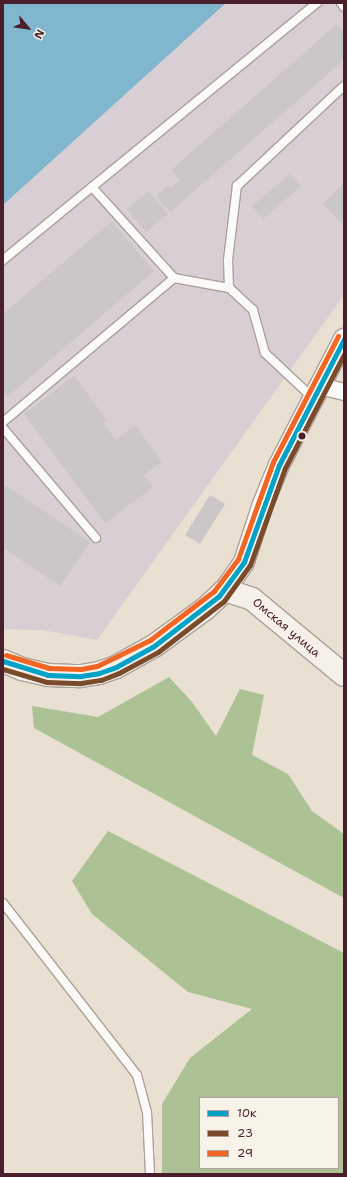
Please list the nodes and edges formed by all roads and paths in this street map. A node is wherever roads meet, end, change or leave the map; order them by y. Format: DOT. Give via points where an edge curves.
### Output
graph roads {
  1 [pos="317,3"];
  2 [pos="341,3"];
  3 [pos="344,7"];
  4 [pos="344,86"];
  5 [pos="92,187"];
  6 [pos="3,260"];
  7 [pos="174,278"];
  8 [pos="229,288"];
  9 [pos="344,339"];
  10 [pos="316,392"];
  11 [pos="344,392"];
  12 [pos="3,422"];
  13 [pos="3,428"];
  14 [pos="96,538"];
  15 [pos="224,591"];
  16 [pos="3,661"];
  17 [pos="344,675"];
  18 [pos="3,903"];
  19 [pos="150,1174"];
  1 -- 5 [label="lane"];
  2 -- 3 [label="lane"];
  4 -- 8 [label="lane" via="237,186 228,260"];
  5 -- 6 [label="lane"];
  5 -- 7 [label="lane"];
  7 -- 8 [label="lane"];
  7 -- 12 [label="lane"];
  8 -- 10 [label="lane" via="253,310 265,353"];
  9 -- 10 [label="street"];
  10 -- 11 [label="street"];
  10 -- 15 [label="street" via="270,487 244,562"];
  13 -- 14 [label="lane"];
  15 -- 16 [label="main road" via="205,609 160,642 116,667 81,676 61,676 35,673"];
  15 -- 17 [label="main road, Омская улица" via="252,598"];
  18 -- 19 [label="lane" via="137,1075 147,1112"];
}
